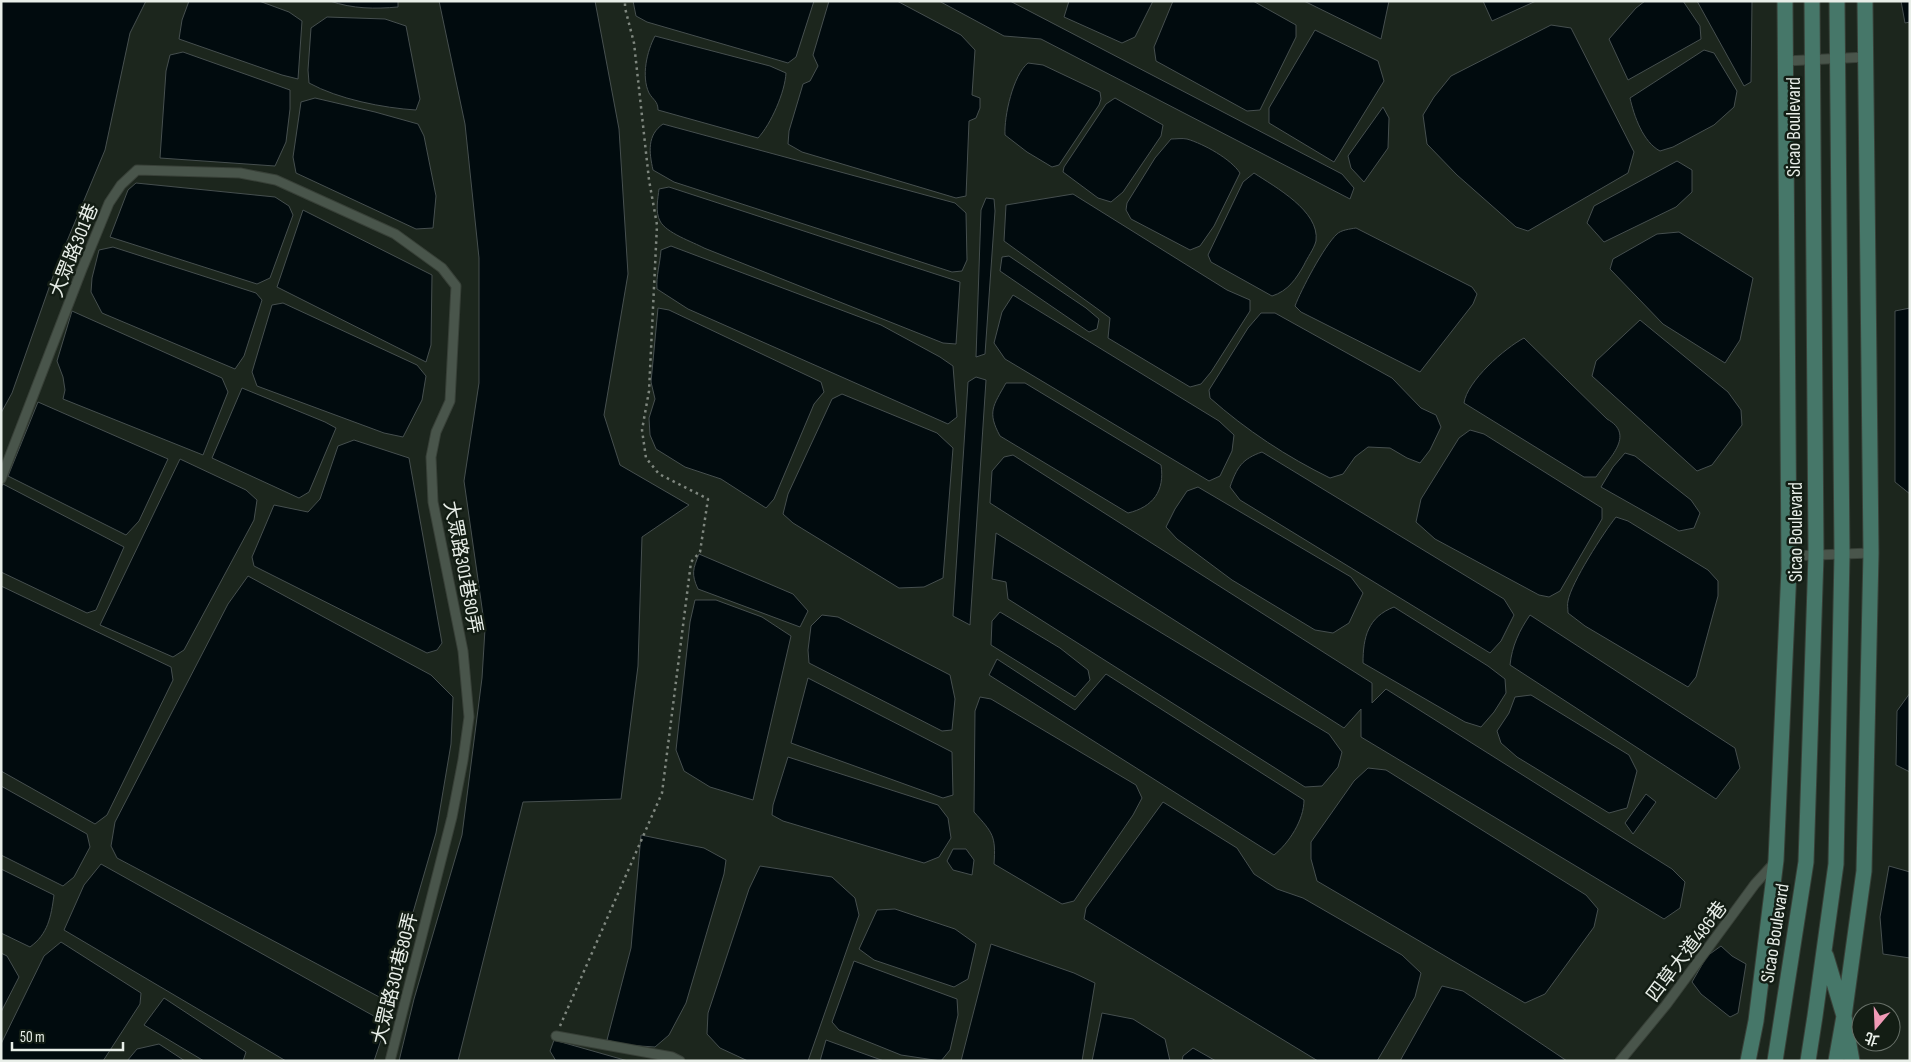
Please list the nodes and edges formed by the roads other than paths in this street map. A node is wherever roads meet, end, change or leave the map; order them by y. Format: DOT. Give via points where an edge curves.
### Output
graph roads {
  1 [pos="1785,1"];
  2 [pos="1812,1"];
  3 [pos="1837,1"];
  4 [pos="1865,1"];
  5 [pos="1866,57"];
  6 [pos="1838,58"];
  7 [pos="1812,60"];
  8 [pos="1786,61"];
  9 [pos="276,180"];
  10 [pos="1,479"];
  11 [pos="1872,553"];
  12 [pos="1842,554"];
  13 [pos="1816,555"];
  14 [pos="1789,556"];
  15 [pos="1776,860"];
  16 [pos="1824,950"];
  17 [pos="1844,1016"];
  18 [pos="556,1036"];
  19 [pos="390,1061"];
  20 [pos="680,1061"];
  21 [pos="1620,1061"];
  22 [pos="1748,1061"];
  23 [pos="1775,1061"];
  24 [pos="1808,1061"];
  25 [pos="1836,1061"];
  26 [pos="1852,1061"];
  1 -- 8 [label="street, Sicao Boulevard"];
  2 -- 7 [label="street, Sicao Boulevard"];
  3 -- 6 [label="street"];
  4 -- 5 [label="street"];
  5 -- 6 [label="lane"];
  5 -- 11 [label="street"];
  6 -- 7 [label="lane"];
  6 -- 12 [label="street"];
  7 -- 8 [label="lane"];
  7 -- 13 [label="street, Sicao Boulevard"];
  8 -- 14 [label="street, Sicao Boulevard"];
  9 -- 10 [label="lane, 大眾路301巷" via="240,173 137,170 121,184 109,203 82,269"];
  9 -- 19 [label="lane, 大眾路301巷80弄" via="395,234 442,268 456,286 450,401 436,432 431,457 433,502 463,651 469,717 452,817"];
  11 -- 12 [label="lane"];
  11 -- 17 [label="street" via="1864,871"];
  12 -- 13 [label="lane"];
  12 -- 16 [label="street" via="1836,864"];
  13 -- 14 [label="lane"];
  13 -- 23 [label="street, Sicao Boulevard" via="1806,862"];
  14 -- 15 [label="street, Sicao Boulevard"];
  15 -- 21 [label="lane, 四草大道486巷" via="1666,1006"];
  15 -- 22 [label="street, Sicao Boulevard"];
  16 -- 17 [label="street"];
  16 -- 24 [label="street"];
  17 -- 25 [label="street"];
  17 -- 26 [label="street"];
  18 -- 20 [label="lane"];
}
